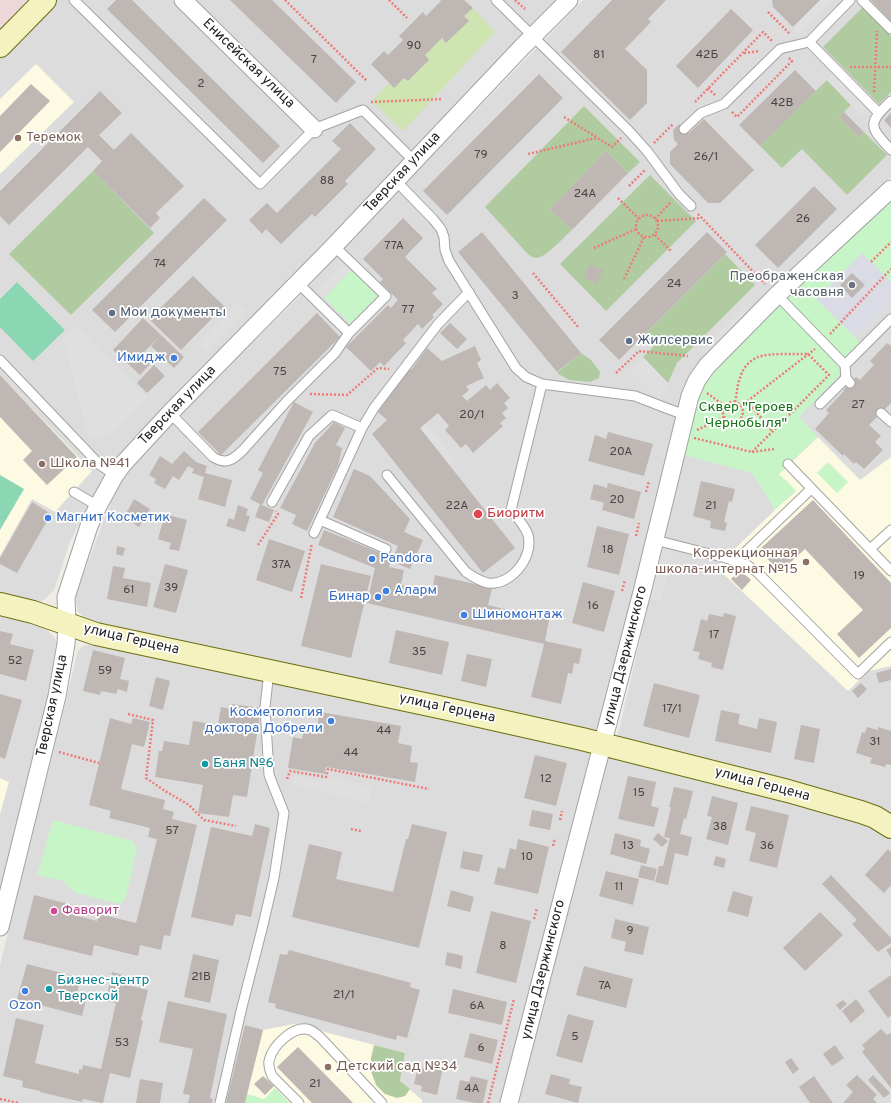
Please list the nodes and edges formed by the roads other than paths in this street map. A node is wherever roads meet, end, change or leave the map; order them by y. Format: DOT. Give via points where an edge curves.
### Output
graph roads {
  1 [pos="45,0"];
  2 [pos="74,0"];
  3 [pos="183,0"];
  4 [pos="496,0"];
  5 [pos="569,0"];
  6 [pos="850,0"];
  7 [pos="862,0"];
  8 [pos="891,29"];
  9 [pos="533,36"];
  10 [pos="809,42"];
  11 [pos="0,46"];
  12 [pos="891,101"];
  13 [pos="876,110"];
  14 [pos="314,129"];
  15 [pos="684,129"];
  16 [pos="891,150"];
  17 [pos="414,161"];
  18 [pos="396,181"];
  19 [pos="891,189"];
  20 [pos="691,206"];
  21 [pos="334,246"];
  22 [pos="298,283"];
  23 [pos="771,290"];
  24 [pos="469,292"];
  25 [pos="891,319"];
  26 [pos="349,333"];
  27 [pos="0,360"];
  28 [pos="845,365"];
  29 [pos="542,384"];
  30 [pos="820,404"];
  31 [pos="881,412"];
  32 [pos="170,413"];
  33 [pos="685,415"];
  34 [pos="891,422"];
  35 [pos="362,428"];
  36 [pos="788,464"];
  37 [pos="115,475"];
  38 [pos="386,475"];
  39 [pos="812,489"];
  40 [pos="74,492"];
  41 [pos="272,502"];
  42 [pos="98,506"];
  43 [pos="320,520"];
  44 [pos="891,530"];
  45 [pos="314,533"];
  46 [pos="655,540"];
  47 [pos="386,549"];
  48 [pos="870,549"];
  49 [pos="736,561"];
  50 [pos="891,571"];
  51 [pos="0,604"];
  52 [pos="67,624"];
  53 [pos="891,642"];
  54 [pos="269,670"];
  55 [pos="603,744"];
  56 [pos="889,822"];
  57 [pos="0,927"];
  58 [pos="220,1103"];
  59 [pos="299,1103"];
  60 [pos="382,1103"];
  61 [pos="509,1103"];
  1 -- 11 [label="street"];
  2 -- 14 [label="lane" via="260,184"];
  3 -- 14 [label="street, Енисейская улица"];
  4 -- 9 [label="lane"];
  5 -- 9 [label="street, Тверская улица"];
  6 -- 10 [label="lane"];
  7 -- 8 [label="lane"];
  9 -- 17 [label="street, Тверская улица"];
  9 -- 20 [label="lane" via="647,150 679,194"];
  10 -- 13 [label="lane"];
  10 -- 15 [label="lane" via="780,49 724,104 701,113"];
  12 -- 13 [label="lane"];
  13 -- 16 [label="lane" via="875,132"];
  14 -- 17 [label="lane" via="363,110"];
  17 -- 18 [label="street, Тверская улица"];
  18 -- 21 [label="street, Тверская улица"];
  18 -- 24 [label="lane" via="441,229 449,261"];
  19 -- 23 [label="street, улица Дзержинского"];
  21 -- 22 [label="street, Тверская улица"];
  21 -- 26 [label="lane" via="386,296"];
  22 -- 26 [label="lane"];
  22 -- 32 [label="street, Тверская улица"];
  23 -- 28 [label="lane"];
  23 -- 33 [label="street, улица Дзержинского" via="697,380"];
  24 -- 29 [label="lane" via="516,368 526,377"];
  24 -- 35 [label="lane" via="438,324 374,408"];
  25 -- 28 [label="lane"];
  26 -- 32 [label="lane" via="335,353 243,450 228,461 219,461"];
  27 -- 37 [label="lane" via="100,465"];
  28 -- 30 [label="lane" via="848,380"];
  29 -- 33 [label="lane" via="635,396"];
  29 -- 38 [label="lane" via="511,510 528,536 528,548 518,570 509,578 488,583 466,572"];
  31 -- 34 [label="lane"];
  32 -- 37 [label="street, Тверская улица"];
  33 -- 46 [label="street, улица Дзержинского" via="683,435"];
  35 -- 41 [label="lane" via="332,415 309,436"];
  35 -- 43 [label="lane"];
  36 -- 39 [label="lane"];
  37 -- 42 [label="street, Тверская улица"];
  39 -- 48 [label="lane"];
  39 -- 49 [label="lane"];
  40 -- 42 [label="lane"];
  42 -- 52 [label="street, Тверская улица" via="66,597"];
  43 -- 45 [label="lane"];
  43 -- 47 [label="lane"];
  44 -- 48 [label="lane"];
  46 -- 49 [label="lane"];
  46 -- 55 [label="street, улица Дзержинского"];
  48 -- 50 [label="lane"];
  49 -- 53 [label="lane" via="757,572 858,674"];
  51 -- 52 [label="street, улица Герцена"];
  52 -- 54 [label="street, улица Герцена" via="96,634"];
  52 -- 57 [label="street, Тверская улица" via="57,696"];
  54 -- 55 [label="street, улица Герцена"];
  54 -- 58 [label="lane" via="265,707 269,775 284,813 274,878"];
  55 -- 56 [label="street, улица Герцена" via="788,791"];
  55 -- 61 [label="street, улица Дзержинского"];
  59 -- 60 [label="lane" via="272,1076 268,1062 278,1044 288,1034 300,1029 310,1030 320,1037"];
}
